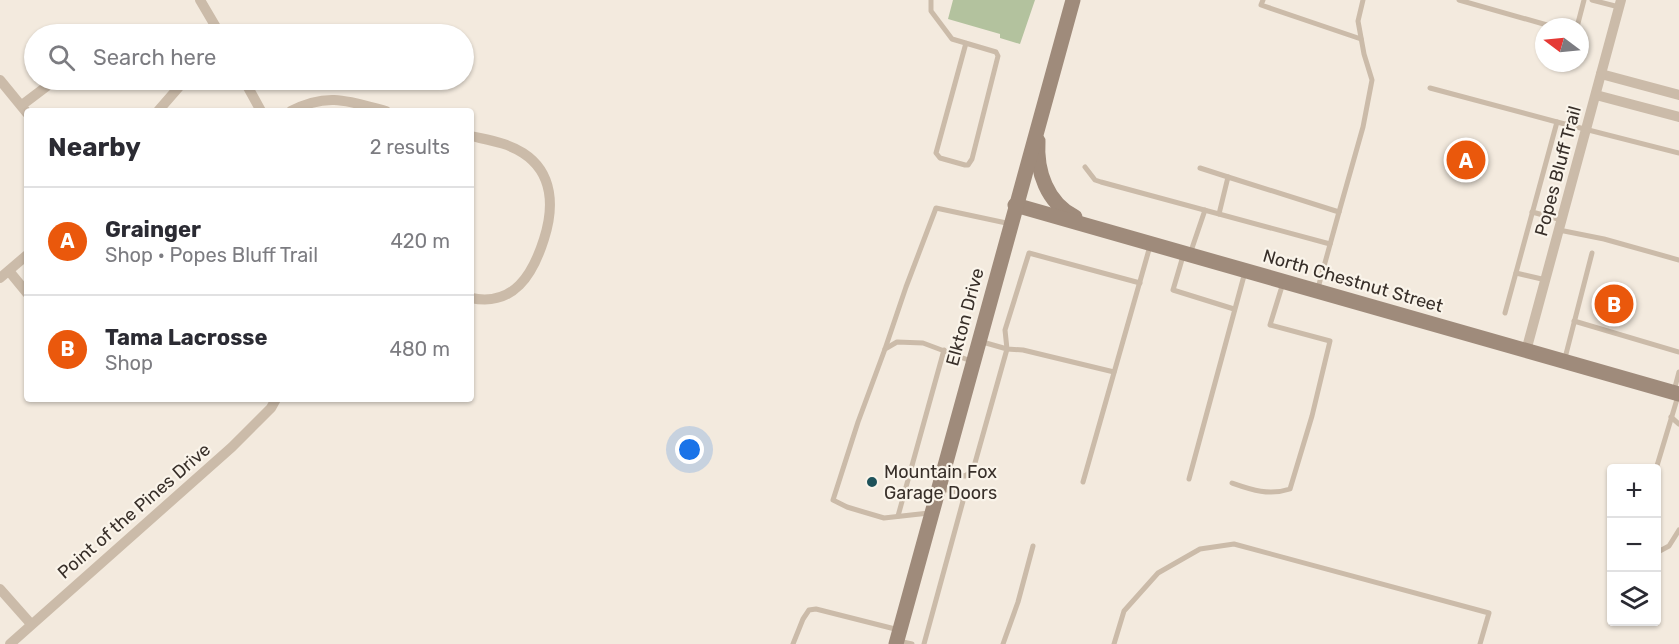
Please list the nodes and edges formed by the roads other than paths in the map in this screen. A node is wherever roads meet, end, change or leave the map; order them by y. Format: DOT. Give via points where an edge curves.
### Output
graph roads {
  1 [pos="200,0"];
  2 [pos="931,0"];
  3 [pos="1073,0"];
  4 [pos="1263,0"];
  5 [pos="1363,0"];
  6 [pos="1459,0"];
  7 [pos="1584,0"];
  8 [pos="1593,0"];
  9 [pos="1620,4"];
  10 [pos="1579,18"];
  11 [pos="1535,22"];
  12 [pos="214,24"];
  13 [pos="1361,39"];
  14 [pos="966,43"];
  15 [pos="1601,74"];
  16 [pos="0,80"];
  17 [pos="1430,88"];
  18 [pos="44,90"];
  19 [pos="176,90"];
  20 [pos="249,90"];
  21 [pos="1596,95"];
  22 [pos="1679,95"];
  23 [pos="25,108"];
  24 [pos="161,108"];
  25 [pos="259,108"];
  26 [pos="298,108"];
  27 [pos="374,108"];
  28 [pos="24,109"];
  29 [pos="1040,117"];
  30 [pos="1679,117"];
  31 [pos="1557,122"];
  32 [pos="1586,130"];
  33 [pos="474,137"];
  34 [pos="1679,153"];
  35 [pos="1085,167"];
  36 [pos="1200,168"];
  37 [pos="1228,177"];
  38 [pos="1016,205"];
  39 [pos="1205,210"];
  40 [pos="1339,212"];
  41 [pos="1532,212"];
  42 [pos="1219,214"];
  43 [pos="1011,224"];
  44 [pos="1560,225"];
  45 [pos="1102,230"];
  46 [pos="1151,244"];
  47 [pos="1330,244"];
  48 [pos="1592,253"];
  49 [pos="1187,254"];
  50 [pos="24,258"];
  51 [pos="1679,260"];
  52 [pos="1245,271"];
  53 [pos="1516,273"];
  54 [pos="5,274"];
  55 [pos="1546,280"];
  56 [pos="1283,282"];
  57 [pos="1140,283"];
  58 [pos="24,290"];
  59 [pos="1317,291"];
  60 [pos="474,298"];
  61 [pos="1234,309"];
  62 [pos="1505,313"];
  63 [pos="1574,321"];
  64 [pos="979,341"];
  65 [pos="885,349"];
  66 [pos="1007,349"];
  67 [pos="944,350"];
  68 [pos="1526,351"];
  69 [pos="1679,352"];
  70 [pos="973,362"];
  71 [pos="1564,362"];
  72 [pos="1114,372"];
  73 [pos="1679,372"];
  74 [pos="1677,394"];
  75 [pos="274,402"];
  76 [pos="1671,417"];
  77 [pos="1679,424"];
  78 [pos="1657,464"];
  79 [pos="943,472"];
  80 [pos="1189,478"];
  81 [pos="1083,482"];
  82 [pos="1232,483"];
  83 [pos="938,488"];
  84 [pos="932,513"];
  85 [pos="898,516"];
  86 [pos="1679,530"];
  87 [pos="1033,546"];
  88 [pos="1661,550"];
  89 [pos="0,589"];
  90 [pos="31,624"];
  91 [pos="901,640"];
  92 [pos="10,644"];
  93 [pos="793,644"];
  94 [pos="924,644"];
  95 [pos="1004,644"];
  96 [pos="1114,644"];
  97 [pos="1480,644"];
  1 -- 12 [label="street"];
  2 -- 14 [label="lane" via="931,11 948,35"];
  3 -- 29 [label="street, Elkton Drive"];
  4 -- 13 [label="lane" via="1261,5"];
  5 -- 13 [label="lane" via="1358,21"];
  6 -- 11 [label="lane"];
  7 -- 10 [label="lane"];
  8 -- 9 [label="lane"];
  9 -- 15 [label="street, Popes Bluff Trail"];
  13 -- 40 [label="lane" via="1372,80"];
  14 -- 14 [label="lane" via="996,52 998,60 971,163 965,165 940,158 936,153"];
  15 -- 21 [label="street, Popes Bluff Trail"];
  15 -- 22 [label="street"];
  16 -- 28 [label="street"];
  17 -- 31 [label="lane"];
  18 -- 23 [label="street"];
  19 -- 24 [label="street"];
  20 -- 25 [label="street"];
  21 -- 30 [label="street"];
  21 -- 32 [label="street, Popes Bluff Trail"];
  26 -- 27 [label="street" via="334,98"];
  29 -- 38 [label="street, Elkton Drive"];
  29 -- 45 [label="street" via="1038,149 1045,188 1060,207"];
  31 -- 32 [label="lane"];
  31 -- 41 [label="lane"];
  32 -- 34 [label="lane"];
  32 -- 44 [label="street, Popes Bluff Trail"];
  33 -- 60 [label="street" via="512,147 533,161 548,183 551,211 538,260 524,283 502,296"];
  35 -- 39 [label="lane" via="1095,180"];
  36 -- 37 [label="lane"];
  37 -- 40 [label="lane"];
  37 -- 42 [label="lane"];
  38 -- 43 [label="street, Elkton Drive"];
  38 -- 45 [label="street, North Chestnut Street"];
  39 -- 42 [label="lane"];
  39 -- 49 [label="lane"];
  40 -- 47 [label="lane"];
  41 -- 44 [label="lane"];
  41 -- 53 [label="lane"];
  42 -- 47 [label="lane"];
  43 -- 64 [label="street, Elkton Drive"];
  43 -- 65 [label="lane" via="936,208"];
  44 -- 51 [label="lane"];
  44 -- 55 [label="street, Popes Bluff Trail"];
  45 -- 46 [label="street, North Chestnut Street"];
  46 -- 49 [label="street, North Chestnut Street"];
  46 -- 57 [label="lane"];
  47 -- 59 [label="lane"];
  48 -- 63 [label="lane"];
  49 -- 52 [label="street, North Chestnut Street"];
  49 -- 61 [label="lane" via="1173,290"];
  50 -- 54 [label="street"];
  52 -- 56 [label="street, North Chestnut Street"];
  52 -- 61 [label="lane"];
  53 -- 55 [label="lane"];
  53 -- 62 [label="lane"];
  54 -- 58 [label="street"];
  55 -- 68 [label="street, Popes Bluff Trail"];
  56 -- 59 [label="street, North Chestnut Street"];
  56 -- 82 [label="lane" via="1270,325 1330,341 1312,416 1290,489 1263,493"];
  57 -- 66 [label="lane" via="1029,253 1005,330"];
  57 -- 72 [label="lane"];
  59 -- 68 [label="street, North Chestnut Street"];
  61 -- 80 [label="lane"];
  63 -- 69 [label="lane"];
  63 -- 71 [label="lane"];
  64 -- 66 [label="lane"];
  64 -- 70 [label="street, Elkton Drive"];
  65 -- 67 [label="lane" via="906,342"];
  65 -- 85 [label="lane" via="833,500 884,518"];
  66 -- 72 [label="lane"];
  66 -- 79 [label="lane" via="973,470 966,476"];
  67 -- 70 [label="lane"];
  67 -- 85 [label="lane"];
  68 -- 71 [label="street, North Chestnut Street"];
  70 -- 79 [label="street, Elkton Drive"];
  71 -- 74 [label="street, North Chestnut Street"];
  72 -- 81 [label="lane"];
  73 -- 74 [label="lane"];
  74 -- 76 [label="lane"];
  75 -- 90 [label="street, Point of the Pines Drive" via="232,447"];
  76 -- 77 [label="lane"];
  76 -- 78 [label="lane"];
  79 -- 83 [label="street, Elkton Drive"];
  83 -- 84 [label="street, Elkton Drive"];
  83 -- 94 [label="lane" via="958,492 963,501"];
  84 -- 85 [label="lane"];
  84 -- 91 [label="street, Elkton Drive"];
  86 -- 88 [label="lane" via="1669,546"];
  87 -- 95 [label="lane"];
  89 -- 90 [label="street"];
  90 -- 92 [label="street, Point of the Pines Drive"];
  91 -- 93 [label="lane" via="816,609 809,610 803,619"];
  96 -- 97 [label="lane" via="1124,611 1158,573 1200,549 1234,543 1489,613"];
}
